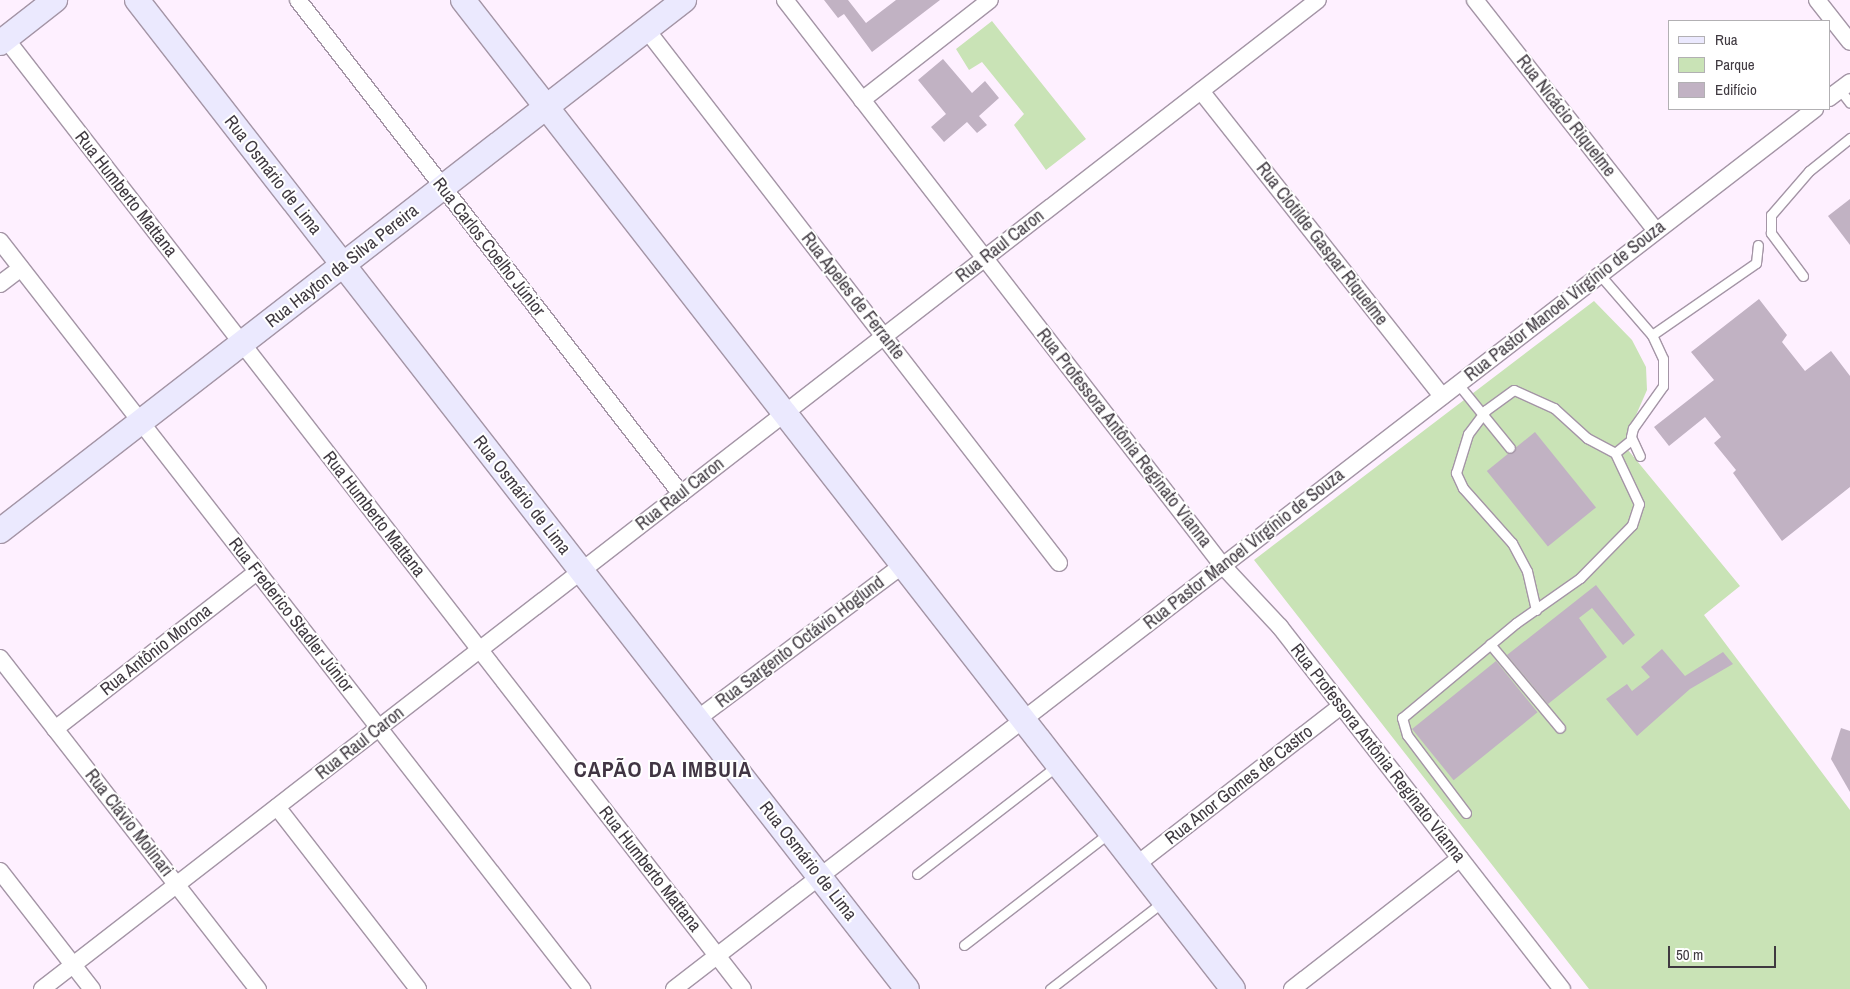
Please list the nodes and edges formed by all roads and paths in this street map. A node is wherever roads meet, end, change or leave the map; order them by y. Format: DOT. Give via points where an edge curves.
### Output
graph roads {
  1 [pos="56,0"];
  2 [pos="137,0"];
  3 [pos="298,0"];
  4 [pos="463,0"];
  5 [pos="684,0"];
  6 [pos="785,0"];
  7 [pos="990,0"];
  8 [pos="1318,0"];
  9 [pos="1476,0"];
  10 [pos="1817,0"];
  11 [pos="646,29"];
  12 [pos="3,41"];
  13 [pos="1850,42"];
  14 [pos="1839,90"];
  15 [pos="1201,91"];
  16 [pos="862,100"];
  17 [pos="1850,103"];
  18 [pos="546,107"];
  19 [pos="1814,110"];
  20 [pos="1850,138"];
  21 [pos="443,187"];
  22 [pos="1656,231"];
  23 [pos="0,241"];
  24 [pos="1758,245"];
  25 [pos="985,258"];
  26 [pos="343,265"];
  27 [pos="21,268"];
  28 [pos="1600,274"];
  29 [pos="1803,276"];
  30 [pos="0,284"];
  31 [pos="1652,335"];
  32 [pos="884,337"];
  33 [pos="242,344"];
  34 [pos="1458,384"];
  35 [pos="1442,396"];
  36 [pos="785,414"];
  37 [pos="1482,415"];
  38 [pos="141,422"];
  39 [pos="1631,440"];
  40 [pos="1510,448"];
  41 [pos="1615,453"];
  42 [pos="1640,456"];
  43 [pos="681,494"];
  44 [pos="0,531"];
  45 [pos="1059,563"];
  46 [pos="903,565"];
  47 [pos="1223,566"];
  48 [pos="582,571"];
  49 [pos="257,572"];
  50 [pos="1536,610"];
  51 [pos="1490,644"];
  52 [pos="480,650"];
  53 [pos="0,658"];
  54 [pos="1341,706"];
  55 [pos="697,719"];
  56 [pos="1023,720"];
  57 [pos="379,728"];
  58 [pos="1560,728"];
  59 [pos="55,729"];
  60 [pos="1058,765"];
  61 [pos="277,807"];
  62 [pos="1466,813"];
  63 [pos="1111,832"];
  64 [pos="1460,858"];
  65 [pos="1136,865"];
  66 [pos="0,870"];
  67 [pos="918,874"];
  68 [pos="820,876"];
  69 [pos="177,885"];
  70 [pos="1164,901"];
  71 [pos="964,946"];
  72 [pos="717,956"];
  73 [pos="73,965"];
  74 [pos="42,989"];
  75 [pos="92,989"];
  76 [pos="258,989"];
  77 [pos="418,989"];
  78 [pos="582,989"];
  79 [pos="674,989"];
  80 [pos="743,989"];
  81 [pos="908,989"];
  82 [pos="1050,989"];
  83 [pos="1233,989"];
  84 [pos="1292,989"];
  85 [pos="1562,989"];
  1 -- 12 [label="street"];
  2 -- 26 [label="street, Rua Osmário de Lima"];
  3 -- 21 [label="street, Rua Carlos Coelho Júnior"];
  4 -- 18 [label="street"];
  5 -- 11 [label="street, Rua Hayton da Silva Pereira"];
  6 -- 16 [label="street, Rua Professora Antônia Reginato Vianna"];
  7 -- 16 [label="street"];
  8 -- 15 [label="street, Rua Raul Caron"];
  9 -- 22 [label="street, Rua Nicácio Riquelme"];
  10 -- 13 [label="street"];
  11 -- 18 [label="street, Rua Hayton da Silva Pereira"];
  11 -- 32 [label="street, Rua Apeles de Ferrante"];
  12 -- 33 [label="street, Rua Humberto Mattana"];
  14 -- 17 [label="lane"];
  15 -- 25 [label="street, Rua Raul Caron"];
  15 -- 35 [label="street, Rua Clotilde Gaspar Riquelme"];
  16 -- 25 [label="street, Rua Professora Antônia Reginato Vianna"];
  18 -- 21 [label="street, Rua Hayton da Silva Pereira"];
  18 -- 36 [label="street"];
  19 -- 22 [label="street, Rua Pastor Manoel Virgínio de Souza"];
  20 -- 29 [label="lane" via="1809,171 1771,215 1771,233"];
  21 -- 26 [label="street, Rua Hayton da Silva Pereira"];
  21 -- 43 [label="street, Rua Carlos Coelho Júnior"];
  22 -- 28 [label="street, Rua Pastor Manoel Virgínio de Souza"];
  23 -- 27 [label="street, Rua Frederico Stadler Júnior"];
  24 -- 31 [label="lane" via="1756,263"];
  25 -- 32 [label="street, Rua Raul Caron"];
  25 -- 47 [label="street, Rua Professora Antônia Reginato Vianna"];
  26 -- 33 [label="street, Rua Hayton da Silva Pereira"];
  26 -- 48 [label="street, Rua Osmário de Lima"];
  27 -- 30 [label="street"];
  27 -- 38 [label="street, Rua Frederico Stadler Júnior"];
  28 -- 31 [label="lane"];
  28 -- 34 [label="street, Rua Pastor Manoel Virgínio de Souza"];
  31 -- 39 [label="lane" via="1663,359 1665,377 1655,402 1633,428"];
  32 -- 36 [label="street, Rua Raul Caron"];
  32 -- 45 [label="street, Rua Apeles de Ferrante"];
  33 -- 38 [label="street, Rua Hayton da Silva Pereira"];
  33 -- 52 [label="street, Rua Humberto Mattana"];
  34 -- 35 [label="street, Rua Pastor Manoel Virgínio de Souza"];
  34 -- 37 [label="lane"];
  35 -- 47 [label="street, Rua Pastor Manoel Virgínio de Souza"];
  36 -- 43 [label="street, Rua Raul Caron"];
  36 -- 46 [label="street"];
  37 -- 40 [label="lane"];
  37 -- 41 [label="lane" via="1504,395 1514,390 1527,392 1564,414 1588,438"];
  37 -- 50 [label="lane" via="1464,442 1456,473 1468,494 1512,543 1527,571"];
  38 -- 44 [label="street, Rua Hayton da Silva Pereira"];
  38 -- 49 [label="street, Rua Frederico Stadler Júnior"];
  39 -- 41 [label="lane"];
  39 -- 42 [label="lane"];
  41 -- 50 [label="lane" via="1639,504 1636,520 1580,578"];
  43 -- 48 [label="street, Rua Raul Caron"];
  46 -- 55 [label="street, Rua Sargento Octávio Hoglund"];
  46 -- 56 [label="street"];
  47 -- 54 [label="street, Rua Professora Antônia Reginato Vianna" via="1280,627"];
  47 -- 56 [label="street, Rua Pastor Manoel Virgínio de Souza"];
  48 -- 52 [label="street, Rua Raul Caron"];
  48 -- 55 [label="street, Rua Osmário de Lima"];
  49 -- 57 [label="street, Rua Frederico Stadler Júnior"];
  49 -- 59 [label="street, Rua Antônio Morona"];
  50 -- 51 [label="lane"];
  51 -- 58 [label="lane"];
  51 -- 62 [label="lane" via="1402,718 1408,735"];
  52 -- 57 [label="street, Rua Raul Caron"];
  52 -- 72 [label="street, Rua Humberto Mattana"];
  53 -- 59 [label="street, Rua Clávio Molinari"];
  54 -- 64 [label="street, Rua Professora Antônia Reginato Vianna"];
  54 -- 65 [label="street, Rua Anor Gomes de Castro"];
  55 -- 68 [label="street, Rua Osmário de Lima"];
  56 -- 60 [label="street"];
  56 -- 68 [label="street, Rua Pastor Manoel Virgínio de Souza"];
  57 -- 61 [label="street, Rua Raul Caron"];
  57 -- 78 [label="street, Rua Frederico Stadler Júnior"];
  59 -- 69 [label="street, Rua Clávio Molinari"];
  60 -- 63 [label="street"];
  60 -- 67 [label="lane"];
  61 -- 69 [label="street, Rua Raul Caron"];
  61 -- 77 [label="street"];
  63 -- 65 [label="street"];
  63 -- 71 [label="lane"];
  64 -- 84 [label="street"];
  64 -- 85 [label="street, Rua Professora Antônia Reginato Vianna"];
  65 -- 70 [label="street"];
  66 -- 73 [label="street"];
  68 -- 72 [label="street, Rua Pastor Manoel Virgínio de Souza"];
  68 -- 81 [label="street, Rua Osmário de Lima"];
  69 -- 73 [label="street, Rua Raul Caron"];
  69 -- 76 [label="street, Rua Clávio Molinari"];
  70 -- 82 [label="lane"];
  70 -- 83 [label="street"];
  72 -- 79 [label="street, Rua Pastor Manoel Virgínio de Souza"];
  72 -- 80 [label="street, Rua Humberto Mattana"];
  73 -- 74 [label="street, Rua Raul Caron"];
  73 -- 75 [label="street"];
}
